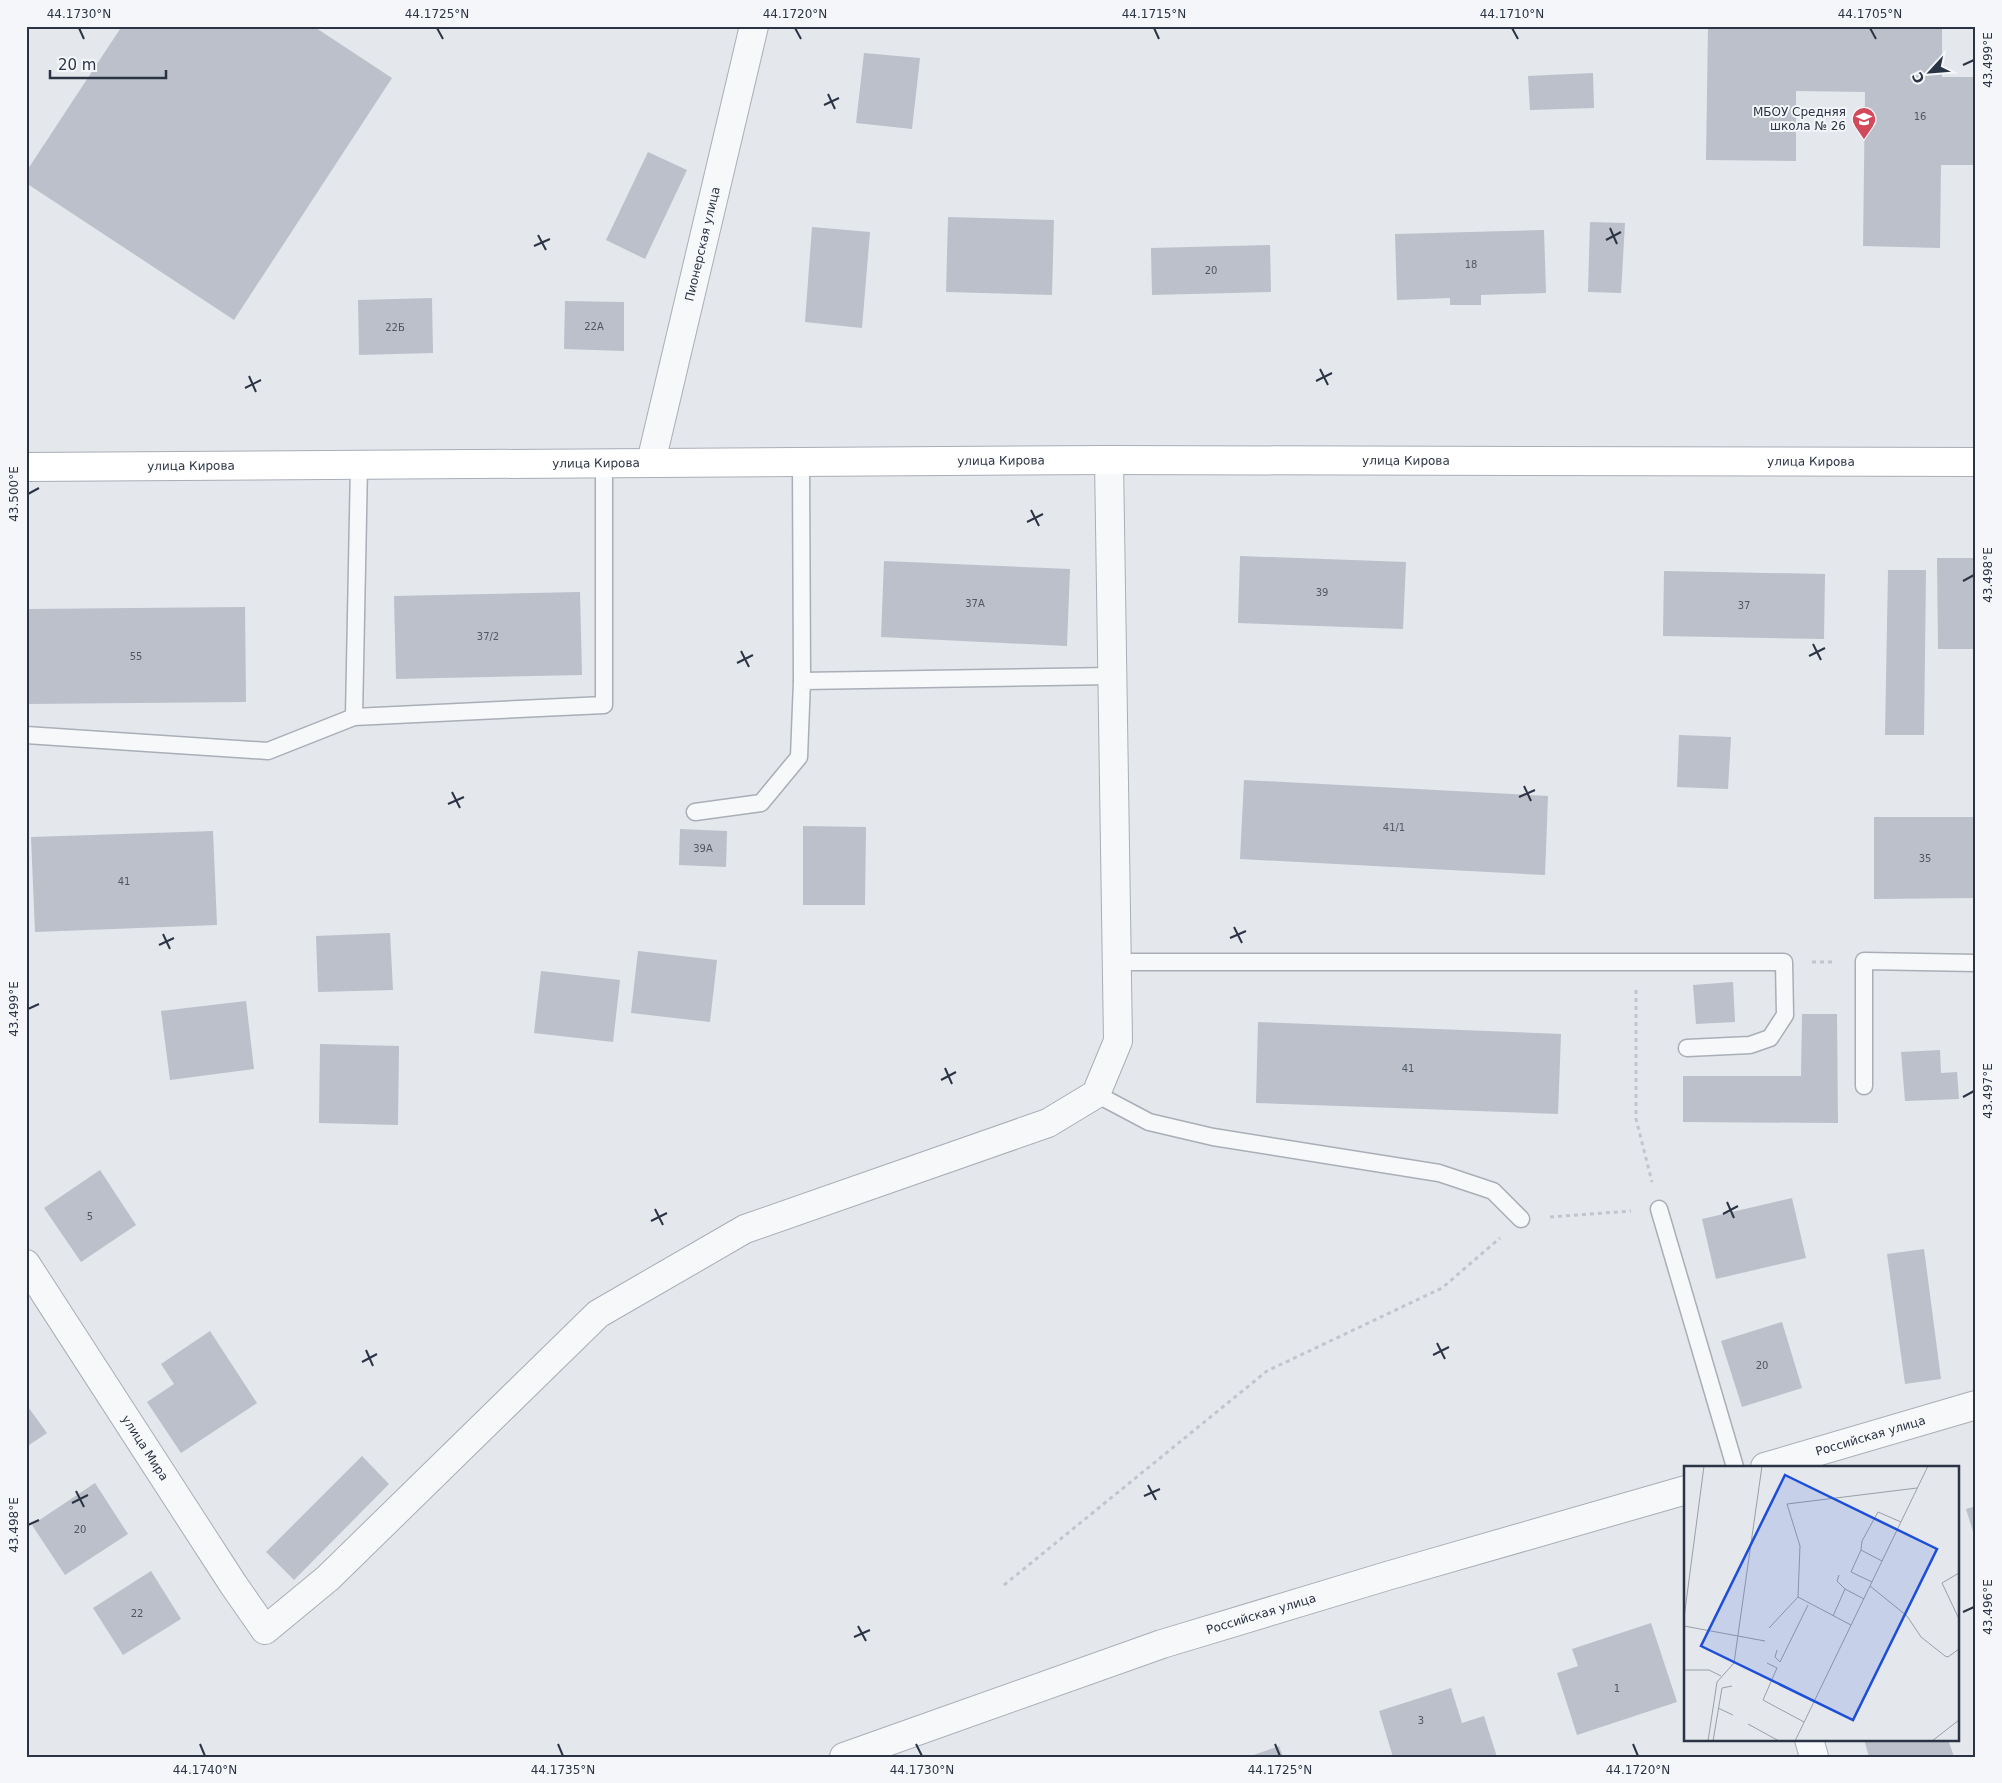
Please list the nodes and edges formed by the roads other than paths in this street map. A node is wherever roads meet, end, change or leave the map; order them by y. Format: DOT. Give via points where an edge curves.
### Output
graph roads {
  1 [pos="754,26"];
  2 [pos="1109,460"];
  3 [pos="801,461"];
  4 [pos="604,462"];
  5 [pos="650,462"];
  6 [pos="1976,462"];
  7 [pos="359,464"];
  8 [pos="26,467"];
  9 [pos="1112,676"];
  10 [pos="802,681"];
  11 [pos="354,717"];
  12 [pos="26,735"];
  13 [pos="695,812"];
  14 [pos="1116,962"];
  15 [pos="1976,963"];
  16 [pos="1687,1048"];
  17 [pos="1864,1086"];
  18 [pos="1096,1094"];
  19 [pos="1659,1209"];
  20 [pos="1522,1219"];
  21 [pos="26,1264"];
  22 [pos="1976,1405"];
  23 [pos="1735,1466"];
  24 [pos="1768,1466"];
  25 [pos="1684,1491"];
  26 [pos="1809,1740"];
  27 [pos="844,1757"];
  28 [pos="1814,1757"];
  1 -- 5 [label="street, Пионерская улица"];
  2 -- 3 [label="main road, улица Кирова"];
  2 -- 6 [label="main road, улица Кирова"];
  2 -- 9 [label="street"];
  3 -- 5 [label="main road, улица Кирова"];
  3 -- 10 [label="lane"];
  4 -- 5 [label="main road, улица Кирова"];
  4 -- 7 [label="main road, улица Кирова"];
  4 -- 11 [label="lane" via="604,705"];
  7 -- 8 [label="main road, улица Кирова"];
  7 -- 11 [label="lane"];
  9 -- 10 [label="lane"];
  9 -- 14 [label="street"];
  10 -- 13 [label="lane" via="799,757 774,788 761,803"];
  11 -- 12 [label="lane" via="268,751"];
  14 -- 16 [label="lane" via="1784,962 1785,1015 1770,1038 1750,1046"];
  14 -- 18 [label="street" via="1118,1041"];
  15 -- 17 [label="lane" via="1864,961"];
  18 -- 20 [label="lane" via="1148,1122 1213,1137 1439,1173 1493,1191"];
  18 -- 21 [label="street, улица Мира" via="1048,1123 745,1229 598,1314 328,1578 265,1630"];
  19 -- 23 [label="lane"];
  22 -- 24 [label="street, Российская улица"];
  25 -- 27 [label="street, Российская улица" via="1162,1644"];
  26 -- 28 [label="street"];
}
